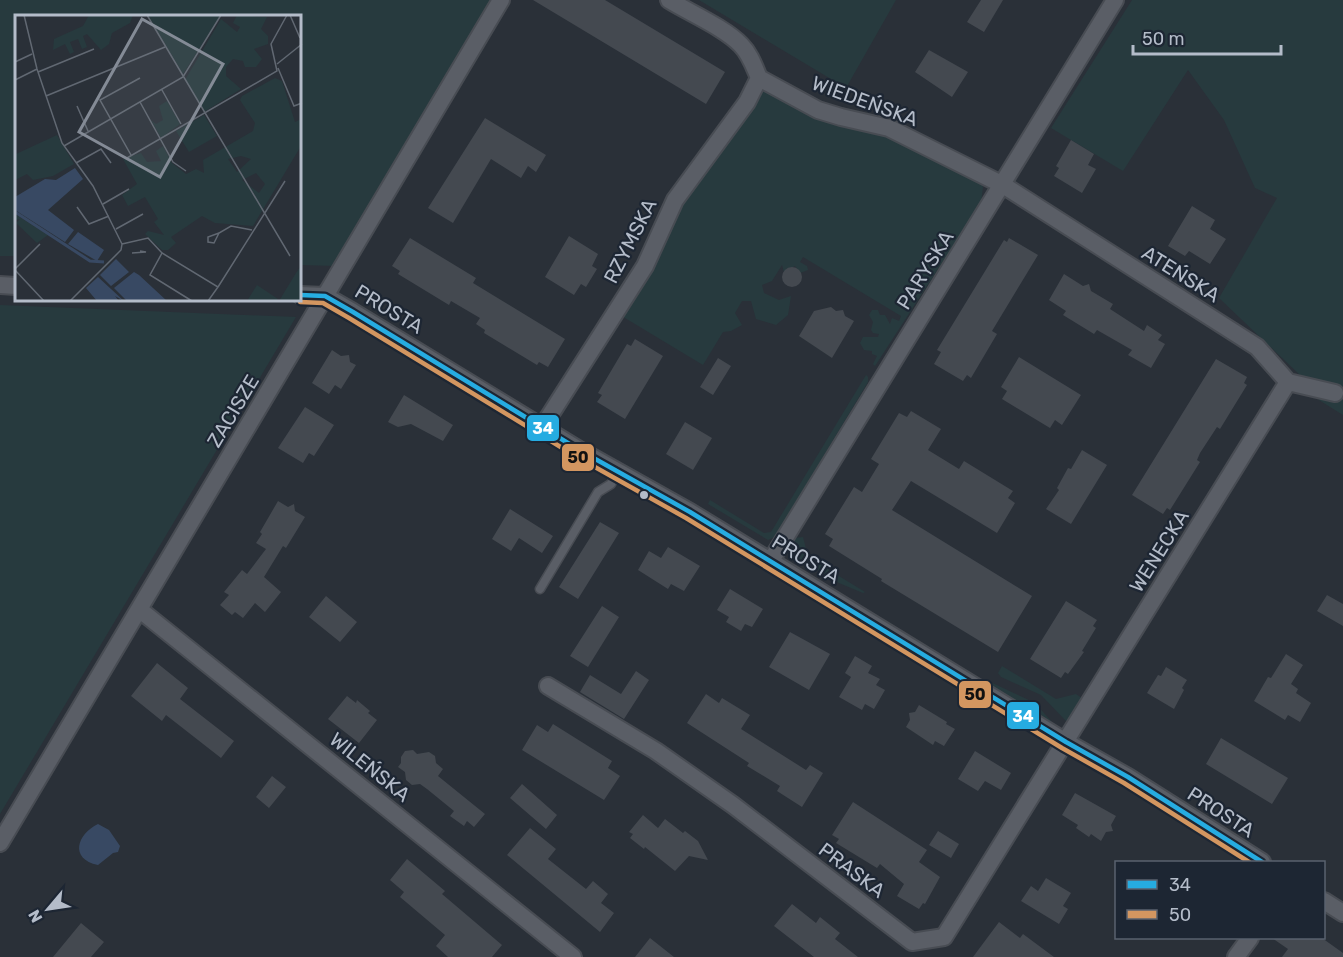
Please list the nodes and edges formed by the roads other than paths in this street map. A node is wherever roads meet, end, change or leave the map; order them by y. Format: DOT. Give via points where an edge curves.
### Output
graph roads {
  1 [pos="501,0"];
  2 [pos="669,0"];
  3 [pos="1115,0"];
  4 [pos="759,78"];
  5 [pos="1003,185"];
  6 [pos="0,285"];
  7 [pos="15,286"];
  8 [pos="302,295"];
  9 [pos="325,296"];
  10 [pos="1288,382"];
  11 [pos="1335,393"];
  12 [pos="543,426"];
  13 [pos="618,471"];
  14 [pos="770,562"];
  15 [pos="540,589"];
  16 [pos="140,610"];
  17 [pos="548,686"];
  18 [pos="1066,742"];
  19 [pos="0,843"];
  20 [pos="1260,861"];
  21 [pos="1325,902"];
  22 [pos="1343,913"];
  23 [pos="1249,939"];
  24 [pos="573,957"];
  25 [pos="1236,957"];
  1 -- 9 [label="street, ZACISZE"];
  2 -- 4 [label="street" via="741,46"];
  3 -- 5 [label="street, PARYSKA"];
  4 -- 5 [label="street, WIEDEŃSKA" via="818,110 889,128"];
  4 -- 12 [label="street, RZYMSKA" via="741,111 675,200 645,266"];
  5 -- 10 [label="street, ATEŃSKA" via="1257,347"];
  5 -- 14 [label="street, PARYSKA"];
  6 -- 7 [label="street"];
  8 -- 9 [label="street"];
  9 -- 12 [label="street, PROSTA"];
  9 -- 16 [label="street, ZACISZE"];
  10 -- 11 [label="street"];
  10 -- 18 [label="street, WENECKA"];
  12 -- 13 [label="street, PROSTA"];
  13 -- 14 [label="street, PROSTA"];
  13 -- 15 [label="lane" via="611,484 598,492"];
  14 -- 18 [label="street, PROSTA"];
  16 -- 19 [label="street, ZACISZE"];
  16 -- 24 [label="street, WILEŃSKA"];
  17 -- 18 [label="street, PRASKA" via="656,751 733,805 912,942 944,937"];
  18 -- 20 [label="street, PROSTA"];
  21 -- 22 [label="street"];
  23 -- 25 [label="street"];
}
